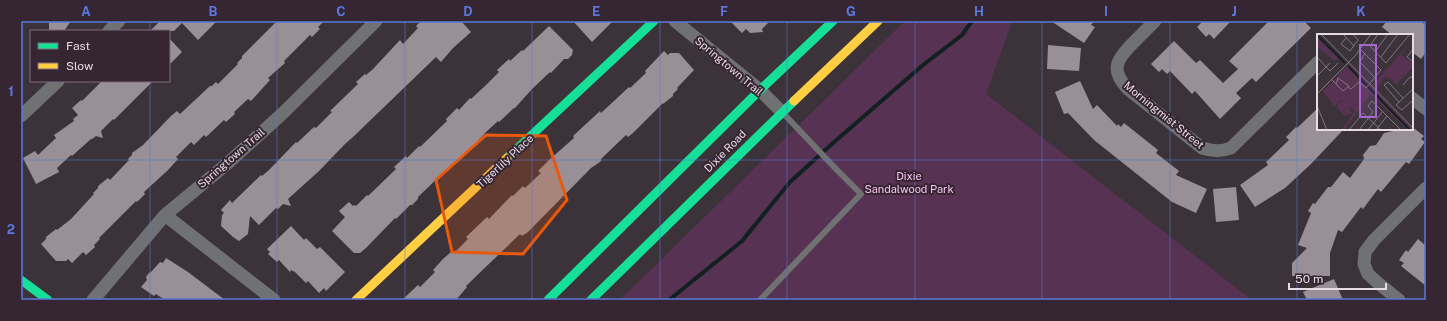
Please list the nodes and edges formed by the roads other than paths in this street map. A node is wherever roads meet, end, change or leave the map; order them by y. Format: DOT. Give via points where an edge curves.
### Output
graph roads {
  1 [pos="119,21"];
  2 [pos="376,21"];
  3 [pos="654,21"];
  4 [pos="675,21"];
  5 [pos="833,21"];
  6 [pos="878,21"];
  7 [pos="1155,21"];
  8 [pos="109,30"];
  9 [pos="1317,63"];
  10 [pos="57,82"];
  11 [pos="760,90"];
  12 [pos="1413,99"];
  13 [pos="1426,109"];
  14 [pos="782,112"];
  15 [pos="21,116"];
  16 [pos="1426,188"];
  17 [pos="165,216"];
  18 [pos="21,280"];
  19 [pos="48,300"];
  20 [pos="92,300"];
  21 [pos="274,300"];
  22 [pos="356,300"];
  23 [pos="548,300"];
  24 [pos="590,300"];
  25 [pos="760,300"];
  26 [pos="1399,300"];
  1 -- 8 [label="street"];
  2 -- 17 [label="street, Springtown Trail" via="277,118"];
  3 -- 22 [label="main road, Tigerlily Place"];
  4 -- 11 [label="street, Springtown Trail"];
  5 -- 11 [label="main road, Dixie Road"];
  6 -- 14 [label="main road, Dixie Road"];
  7 -- 9 [label="street, Morningmist Street" via="1122,54 1118,62 1118,76 1128,89 1202,148 1210,151 1231,148"];
  10 -- 15 [label="street"];
  11 -- 14 [label="street, Springtown Trail"];
  11 -- 23 [label="main road, Dixie Road"];
  12 -- 13 [label="street"];
  14 -- 24 [label="main road, Dixie Road"];
  14 -- 25 [label="lane" via="861,194"];
  16 -- 26 [label="street" via="1365,252 1364,264 1368,274"];
  17 -- 20 [label="street, Springtown Trail"];
  17 -- 21 [label="street"];
  18 -- 19 [label="main road"];
}
